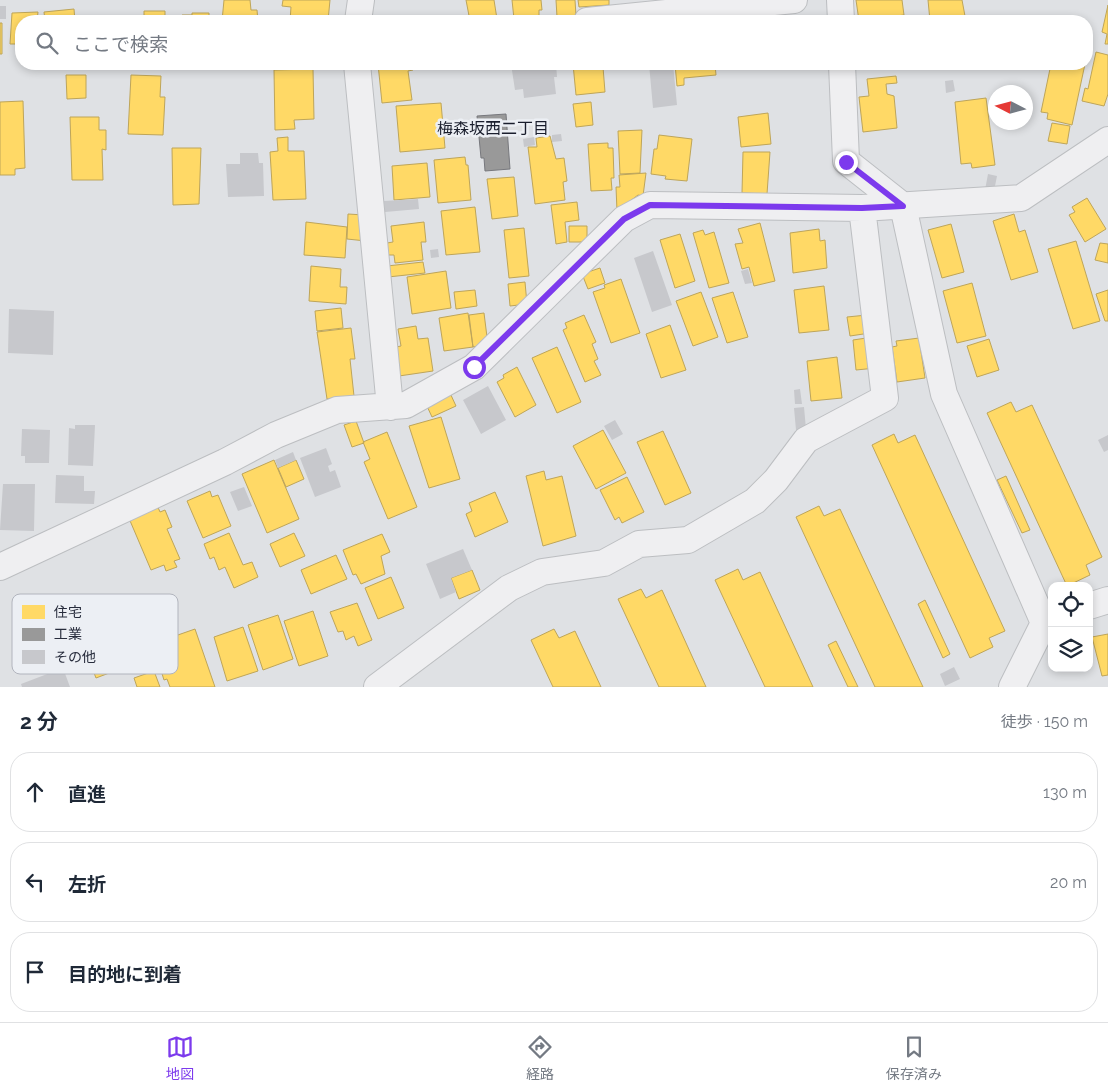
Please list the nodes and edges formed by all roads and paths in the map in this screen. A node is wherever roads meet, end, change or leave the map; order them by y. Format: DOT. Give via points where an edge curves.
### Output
graph roads {
  1 [pos="361,0"];
  2 [pos="794,0"];
  3 [pos="840,0"];
  4 [pos="359,15"];
  5 [pos="646,15"];
  6 [pos="840,15"];
  7 [pos="358,70"];
  8 [pos="842,70"];
  9 [pos="1108,140"];
  10 [pos="903,206"];
  11 [pos="862,208"];
  12 [pos="390,407"];
  13 [pos="0,567"];
  14 [pos="1108,600"];
  15 [pos="1093,605"];
  16 [pos="1048,622"];
  17 [pos="377,687"];
  18 [pos="1012,687"];
  1 -- 4 [label="street"];
  2 -- 5 [label="street"];
  3 -- 6 [label="street"];
  7 -- 12 [label="street"];
  8 -- 10 [label="street" via="846,162"];
  9 -- 10 [label="street" via="1020,198"];
  10 -- 11 [label="street"];
  10 -- 16 [label="street" via="944,394"];
  11 -- 12 [label="street" via="650,205 624,219 474,367 406,405"];
  11 -- 17 [label="street" via="885,398 806,440 776,480 755,501 688,540 639,544 604,563 542,572 517,584"];
  12 -- 13 [label="street" via="337,410 276,435"];
  14 -- 15 [label="street"];
  16 -- 18 [label="street"];
}
